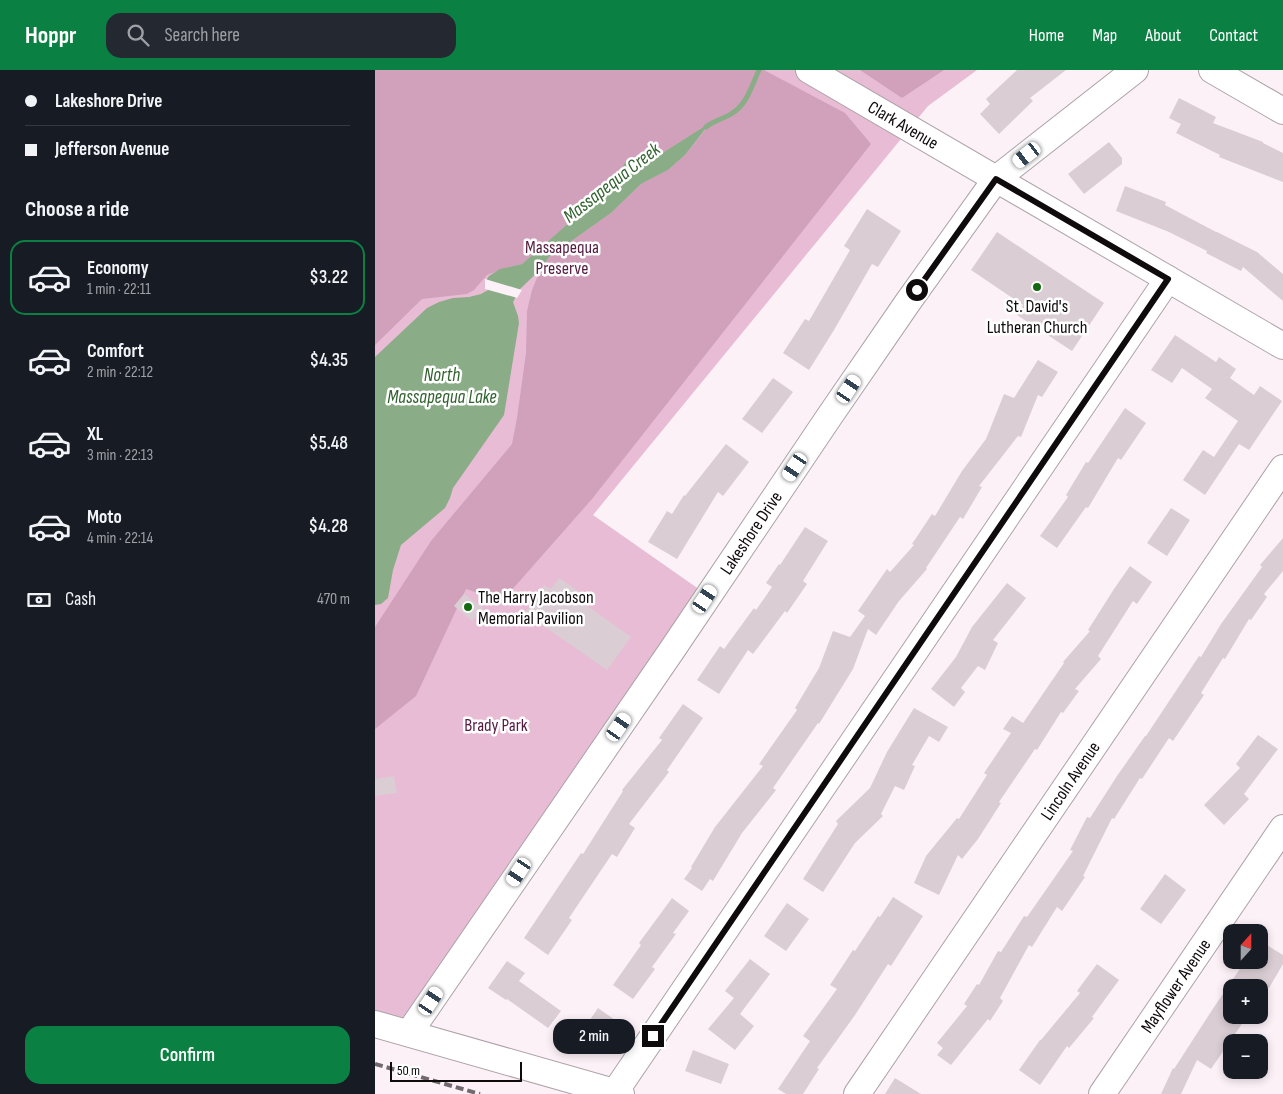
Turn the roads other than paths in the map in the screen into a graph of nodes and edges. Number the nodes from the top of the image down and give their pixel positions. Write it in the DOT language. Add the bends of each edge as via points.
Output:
graph roads {
  1 [pos="809,70"];
  2 [pos="1135,70"];
  3 [pos="1211,70"];
  4 [pos="1283,111"];
  5 [pos="996,179"];
  6 [pos="1168,279"];
  7 [pos="1283,346"];
  8 [pos="1283,468"];
  9 [pos="1283,828"];
  10 [pos="375,1024"];
  11 [pos="409,1033"];
  12 [pos="618,1093"];
  13 [pos="857,1094"];
  14 [pos="1102,1094"];
  1 -- 5 [label="street, Clark Avenue"];
  2 -- 5 [label="street, Lakeshore Drive"];
  3 -- 4 [label="street"];
  5 -- 6 [label="street, Clark Avenue"];
  5 -- 11 [label="street, Lakeshore Drive" via="829,417"];
  6 -- 7 [label="street, Clark Avenue"];
  6 -- 12 [label="street"];
  8 -- 13 [label="street, Lincoln Avenue"];
  9 -- 14 [label="street, Mayflower Avenue"];
  10 -- 11 [label="street"];
  11 -- 12 [label="street"];
}
